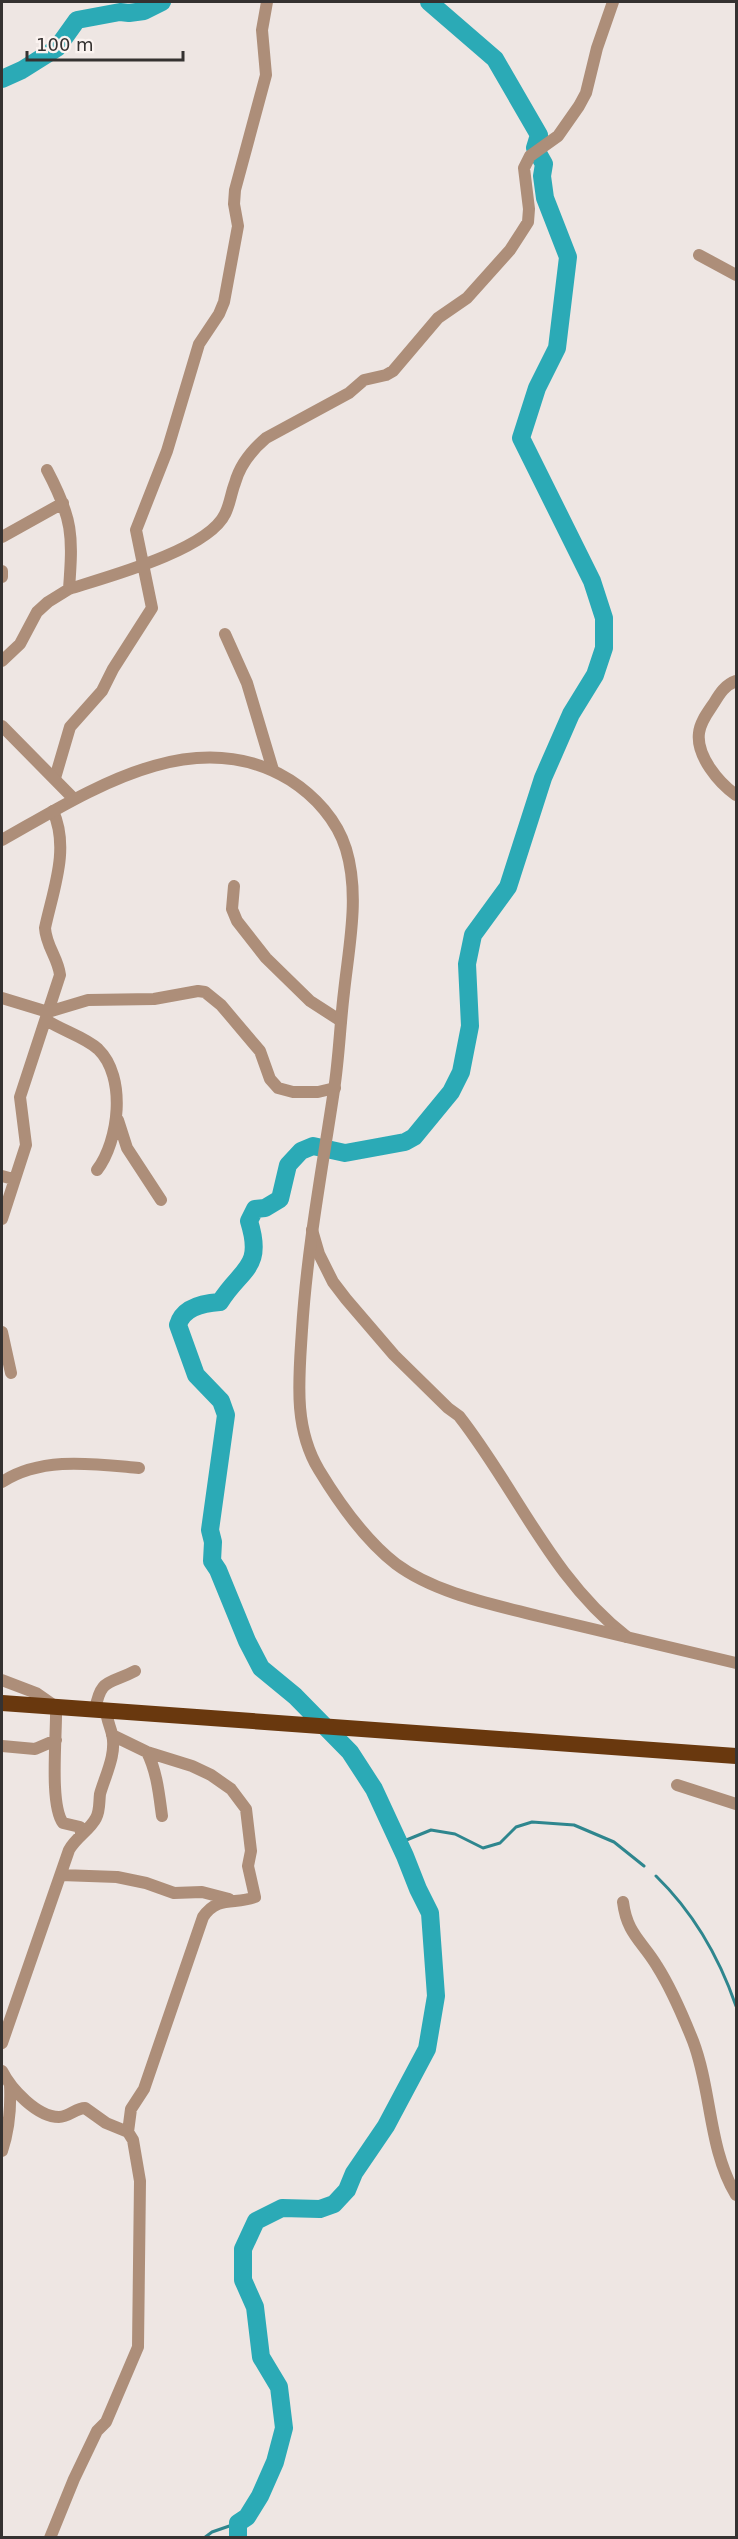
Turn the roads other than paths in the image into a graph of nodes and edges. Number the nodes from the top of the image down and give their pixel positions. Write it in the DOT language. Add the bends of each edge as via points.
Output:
graph roads {
  1 [pos="267,2"];
  2 [pos="614,2"];
  3 [pos="699,255"];
  4 [pos="736,275"];
  5 [pos="47,470"];
  6 [pos="63,502"];
  7 [pos="2,537"];
  8 [pos="144,565"];
  9 [pos="2,570"];
  10 [pos="2,577"];
  11 [pos="69,589"];
  12 [pos="225,634"];
  13 [pos="2,662"];
  14 [pos="736,681"];
  15 [pos="2,726"];
  16 [pos="273,770"];
  17 [pos="55,778"];
  18 [pos="736,795"];
  19 [pos="74,799"];
  20 [pos="53,811"];
  21 [pos="2,840"];
  22 [pos="234,886"];
  23 [pos="2,998"];
  24 [pos="47,1016"];
  25 [pos="341,1021"];
  26 [pos="335,1088"];
  27 [pos="116,1110"];
  28 [pos="97,1170"];
  29 [pos="7,1177"];
  30 [pos="161,1200"];
  31 [pos="2,1219"];
  32 [pos="312,1229"];
  33 [pos="2,1332"];
  34 [pos="11,1373"];
  35 [pos="139,1468"];
  36 [pos="2,1482"];
  37 [pos="627,1637"];
  38 [pos="736,1663"];
  39 [pos="135,1671"];
  40 [pos="2,1680"];
  41 [pos="2,1703"];
  42 [pos="56,1707"];
  43 [pos="101,1711"];
  44 [pos="112,1735"];
  45 [pos="56,1740"];
  46 [pos="2,1746"];
  47 [pos="147,1752"];
  48 [pos="736,1756"];
  49 [pos="677,1785"];
  50 [pos="736,1804"];
  51 [pos="162,1816"];
  52 [pos="81,1833"];
  53 [pos="61,1875"];
  54 [pos="229,1899"];
  55 [pos="623,1902"];
  56 [pos="2,2043"];
  57 [pos="2,2071"];
  58 [pos="10,2084"];
  59 [pos="129,2132"];
  60 [pos="2,2151"];
  61 [pos="736,2195"];
  62 [pos="50,2538"];
  1 -- 8 [label="street" via="262,30 266,75 235,190 238,226 224,302 199,344 167,451 136,530"];
  2 -- 8 [label="street" via="579,106 553,141 532,154 524,168 528,222 510,250 467,298 438,318 393,371 364,380 349,393 266,438 247,457 225,516 197,540"];
  3 -- 4 [label="street"];
  5 -- 6 [label="street"];
  6 -- 7 [label="street"];
  6 -- 11 [label="street" via="72,539"];
  8 -- 11 [label="street"];
  8 -- 17 [label="street" via="152,608 102,691 70,727"];
  9 -- 10 [label="street"];
  11 -- 13 [label="street" via="37,612 20,644"];
  12 -- 16 [label="street" via="247,683"];
  14 -- 18 [label="street" via="721,692 699,733 706,760 719,780"];
  15 -- 17 [label="street"];
  16 -- 19 [label="street" via="230,759 192,758 145,769"];
  16 -- 25 [label="street" via="313,798 338,830 347,852 353,903"];
  17 -- 19 [label="street"];
  19 -- 20 [label="street"];
  20 -- 21 [label="street"];
  20 -- 24 [label="street" via="60,831 60,855 45,928 60,975"];
  22 -- 25 [label="street" via="232,909 237,921 266,958 310,1001"];
  23 -- 24 [label="street"];
  24 -- 26 [label="street" via="88,1000 154,999 205,992 260,1051 270,1079 278,1088 318,1092"];
  24 -- 27 [label="street" via="69,1034 85,1039 107,1060 115,1083"];
  24 -- 29 [label="street" via="20,1097 26,1145"];
  25 -- 26 [label="street"];
  26 -- 32 [label="street"];
  27 -- 28 [label="street" via="111,1146"];
  27 -- 30 [label="street" via="127,1148"];
  29 -- 31 [label="street"];
  32 -- 37 [label="street" via="333,1282 394,1355 459,1416 566,1576 592,1607"];
  32 -- 37 [label="street" via="305,1283 300,1419 318,1469 351,1515 389,1558 425,1580 487,1603"];
  33 -- 34 [label="street"];
  35 -- 36 [label="street" via="56,1464"];
  37 -- 38 [label="street"];
  39 -- 43 [label="street" via="103,1685 98,1694"];
  40 -- 42 [label="street" via="36,1693"];
  41 -- 42 [label="highway"];
  42 -- 43 [label="highway"];
  42 -- 45 [label="street"];
  43 -- 44 [label="street"];
  43 -- 48 [label="highway"];
  44 -- 47 [label="street"];
  44 -- 52 [label="street" via="111,1758 98,1814"];
  45 -- 46 [label="street" via="35,1749"];
  45 -- 52 [label="street" via="58,1812 63,1823 80,1827"];
  47 -- 51 [label="street" via="159,1788"];
  47 -- 54 [label="street" via="212,1775 231,1789 246,1809 251,1851 248,1866 255,1897"];
  49 -- 50 [label="street"];
  52 -- 53 [label="street" via="69,1850"];
  53 -- 54 [label="street" via="117,1877 174,1893 202,1892"];
  53 -- 56 [label="street"];
  54 -- 59 [label="street" via="214,1905 203,1917 144,2089 131,2109"];
  55 -- 61 [label="street" via="625,1920 657,1966 692,2038 716,2145"];
  57 -- 58 [label="street"];
  58 -- 59 [label="street" via="30,2103 51,2115 67,2115 85,2108 106,2123"];
  58 -- 60 [label="street" via="10,2111"];
  59 -- 62 [label="street" via="140,2181 138,2347"];
}
